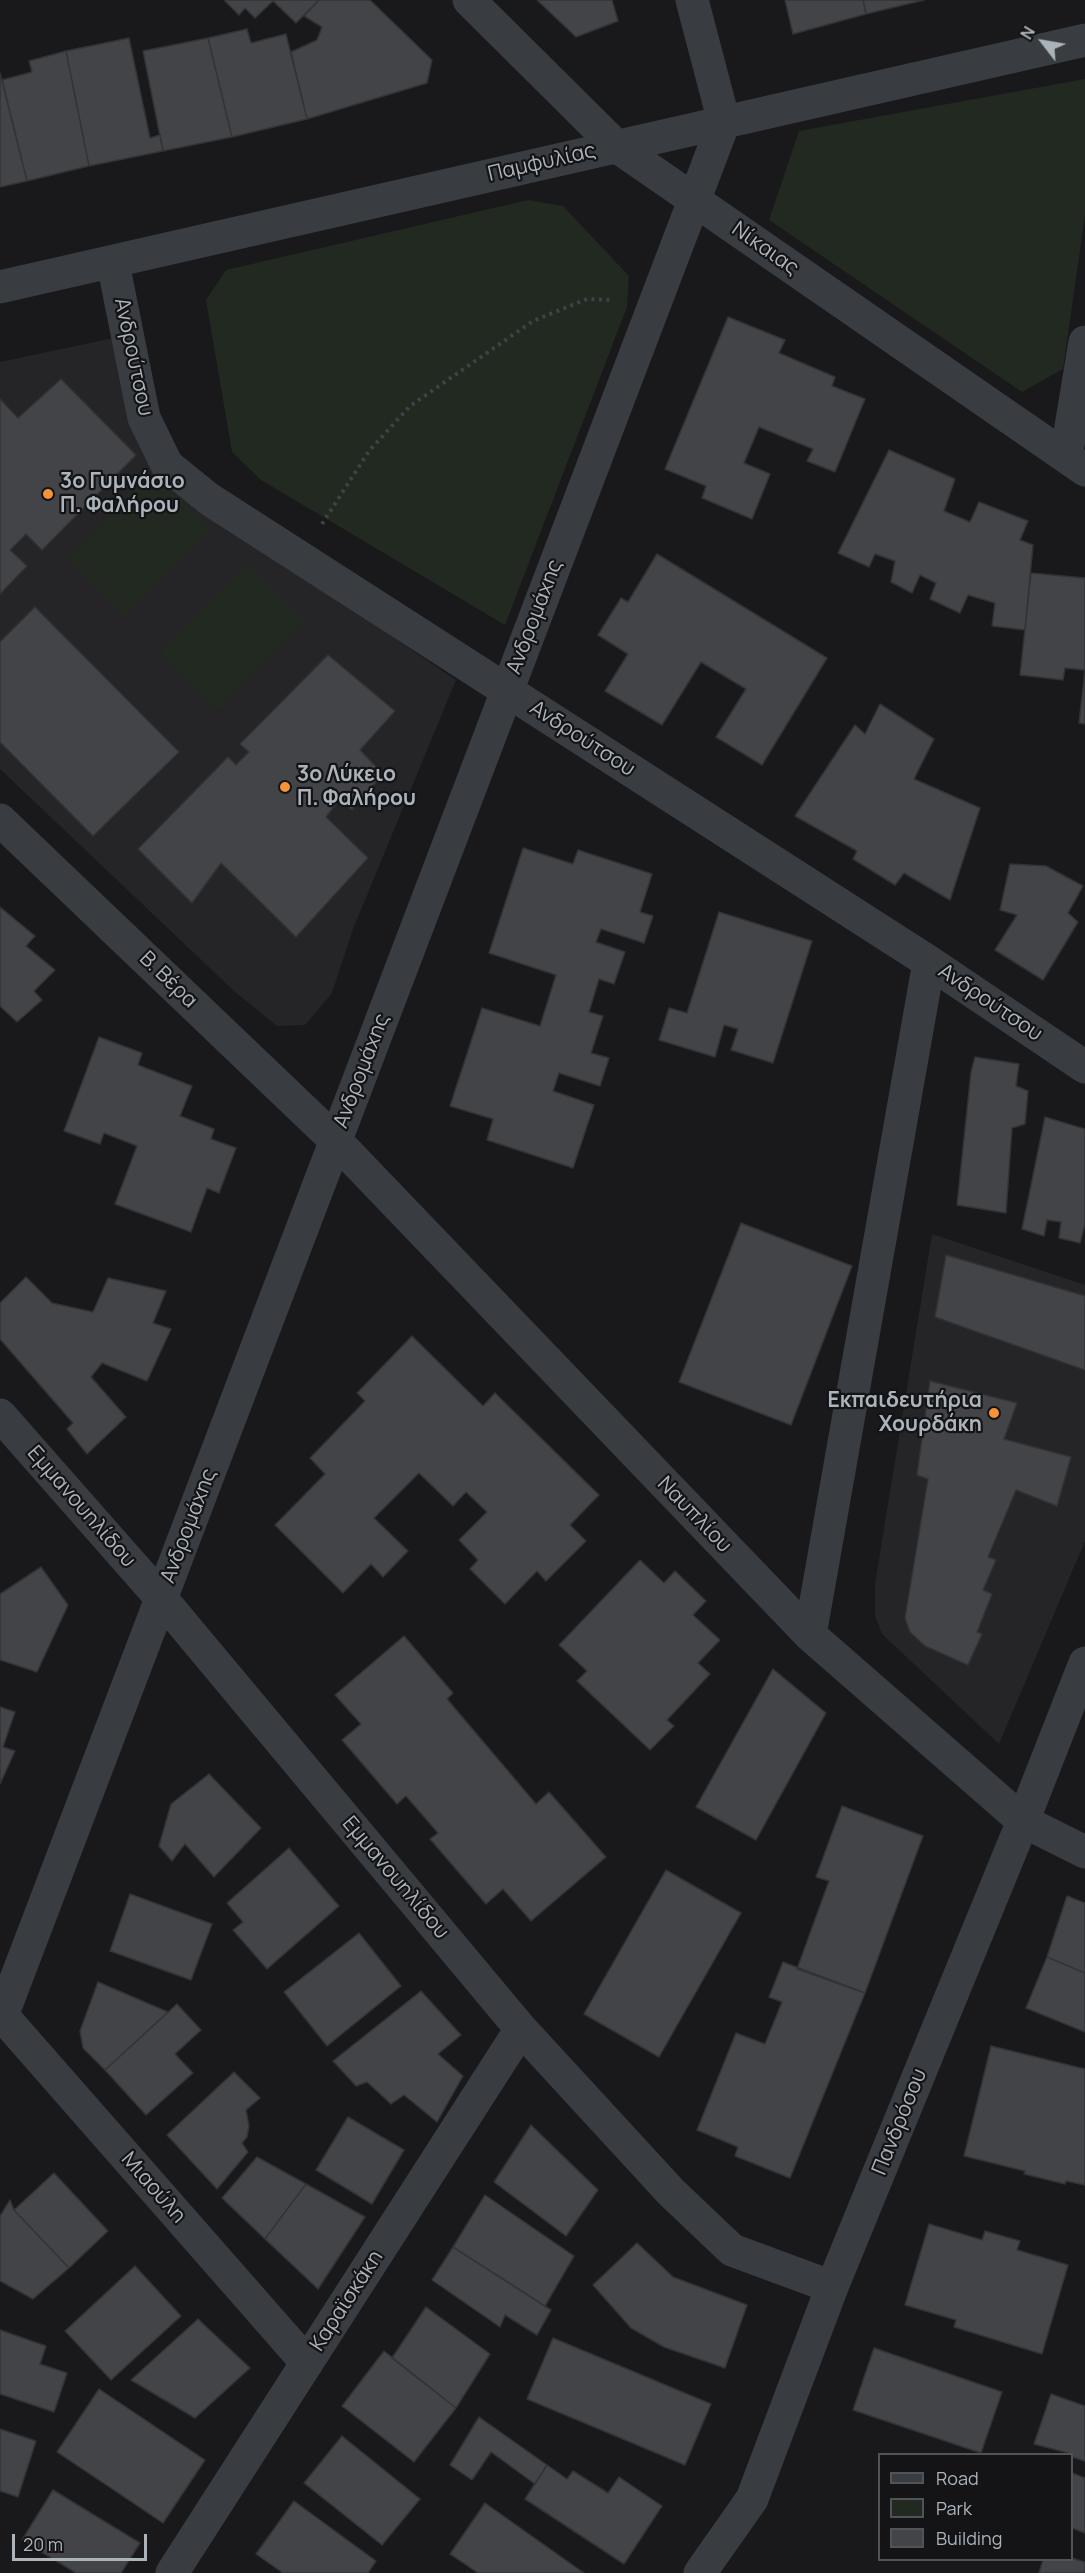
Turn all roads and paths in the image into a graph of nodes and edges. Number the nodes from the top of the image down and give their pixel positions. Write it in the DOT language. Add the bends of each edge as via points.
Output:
graph roads {
  1 [pos="469,0"];
  2 [pos="692,0"];
  3 [pos="1085,40"];
  4 [pos="724,122"];
  5 [pos="616,146"];
  6 [pos="693,200"];
  7 [pos="113,263"];
  8 [pos="0,287"];
  9 [pos="652,310"];
  10 [pos="1085,342"];
  11 [pos="1076,464"];
  12 [pos="302,557"];
  13 [pos="506,691"];
  14 [pos="0,820"];
  15 [pos="929,962"];
  16 [pos="1085,1067"];
  17 [pos="335,1140"];
  18 [pos="0,1415"];
  19 [pos="161,1598"];
  20 [pos="810,1635"];
  21 [pos="1085,1663"];
  22 [pos="1023,1821"];
  23 [pos="1085,1852"];
  24 [pos="1,2016"];
  25 [pos="521,2029"];
  26 [pos="832,2287"];
  27 [pos="307,2363"];
  28 [pos="172,2573"];
  29 [pos="700,2573"];
  1 -- 5 [label="street, Νίκαιας"];
  2 -- 4 [label="street"];
  3 -- 4 [label="street, Παμφυλίας"];
  4 -- 5 [label="street, Παμφυλίας"];
  4 -- 6 [label="street, Ανδρομάχης"];
  5 -- 6 [label="street, Νίκαιας"];
  5 -- 7 [label="street, Παμφυλίας"];
  6 -- 9 [label="street, Ανδρομάχης"];
  6 -- 11 [label="street, Νίκαιας"];
  7 -- 8 [label="street, Παμφυλίας"];
  7 -- 12 [label="street, Ανδρούτσου" via="144,418 167,465 209,499"];
  9 -- 12 [label="path" via="618,300 587,299 533,321 462,369 410,406 369,451"];
  9 -- 13 [label="street, Ανδρομάχης"];
  10 -- 11 [label="street"];
  12 -- 13 [label="street, Ανδρούτσου"];
  13 -- 15 [label="street, Ανδρούτσου"];
  13 -- 17 [label="street, Ανδρομάχης"];
  14 -- 17 [label="street, Β. Βέρα"];
  15 -- 16 [label="street, Ανδρούτσου"];
  15 -- 20 [label="street"];
  17 -- 19 [label="street, Ανδρομάχης"];
  17 -- 20 [label="street, Ναυπλίου"];
  18 -- 19 [label="street, Εμμανουηλίδου"];
  19 -- 24 [label="street, Ανδρομάχης"];
  19 -- 25 [label="street, Εμμανουηλίδου"];
  20 -- 22 [label="street, Ναυπλίου"];
  21 -- 22 [label="street, Πανδρόσου"];
  22 -- 23 [label="street, Ναυπλίου"];
  22 -- 26 [label="street, Πανδρόσου"];
  24 -- 27 [label="street, Μιαούλη"];
  25 -- 26 [label="street, Εμμανουηλίδου" via="671,2192 732,2250"];
  25 -- 27 [label="street, Καραϊσκάκη"];
  26 -- 29 [label="street, Πανδρόσου" via="752,2499"];
  27 -- 28 [label="street, Καραϊσκάκη"];
}
